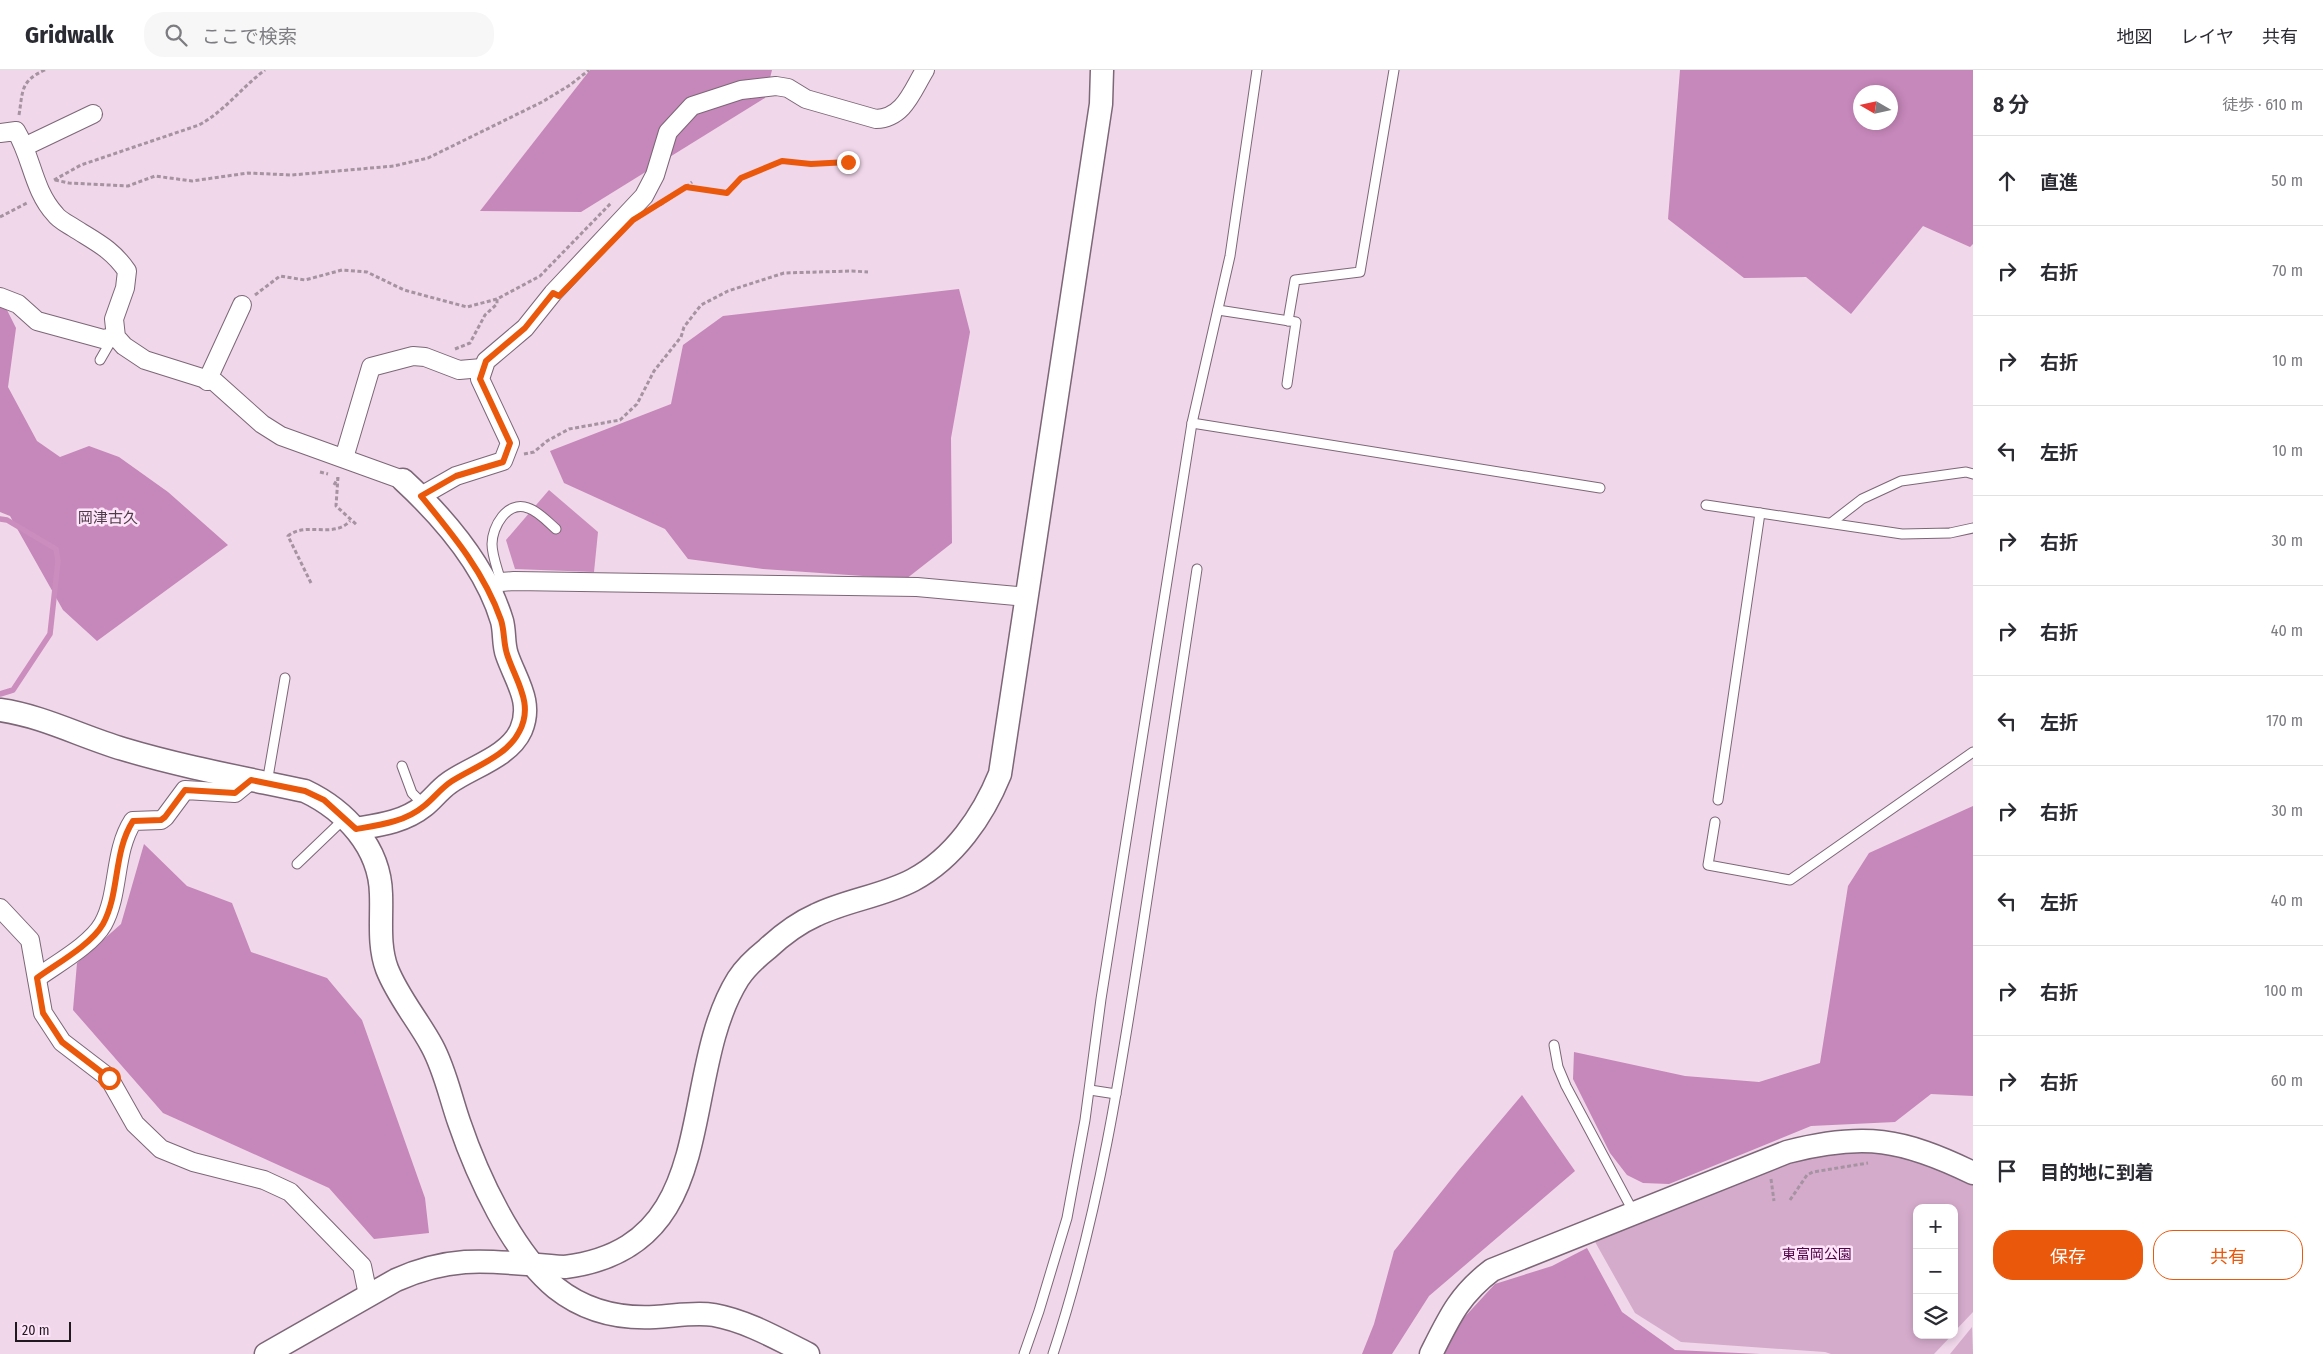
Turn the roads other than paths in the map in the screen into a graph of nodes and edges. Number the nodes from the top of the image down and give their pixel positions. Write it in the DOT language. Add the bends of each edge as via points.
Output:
graph roads {
  1 [pos="925,70"];
  2 [pos="1102,70"];
  3 [pos="1257,70"];
  4 [pos="1394,70"];
  5 [pos="93,114"];
  6 [pos="8,132"];
  7 [pos="26,146"];
  8 [pos="0,297"];
  9 [pos="242,305"];
  10 [pos="1218,310"];
  11 [pos="1288,321"];
  12 [pos="117,338"];
  13 [pos="100,360"];
  14 [pos="482,368"];
  15 [pos="207,381"];
  16 [pos="1287,384"];
  17 [pos="1192,423"];
  18 [pos="344,458"];
  19 [pos="1973,474"];
  20 [pos="403,480"];
  21 [pos="1600,488"];
  22 [pos="421,496"];
  23 [pos="1706,505"];
  24 [pos="1760,513"];
  25 [pos="1831,524"];
  26 [pos="1973,528"];
  27 [pos="556,529"];
  28 [pos="1197,569"];
  29 [pos="495,585"];
  30 [pos="1028,597"];
  31 [pos="285,678"];
  32 [pos="0,710"];
  33 [pos="1973,752"];
  34 [pos="402,766"];
  35 [pos="259,782"];
  36 [pos="1718,800"];
  37 [pos="425,806"];
  38 [pos="1715,822"];
  39 [pos="351,824"];
  40 [pos="297,864"];
  41 [pos="0,908"];
  42 [pos="37,978"];
  43 [pos="1554,1045"];
  44 [pos="1090,1090"];
  45 [pos="1116,1094"];
  46 [pos="1973,1174"];
  47 [pos="1634,1213"];
  48 [pos="532,1265"];
  49 [pos="368,1295"];
  50 [pos="266,1354"];
  51 [pos="808,1354"];
  52 [pos="1024,1354"];
  53 [pos="1053,1354"];
  54 [pos="1431,1354"];
  1 -- 14 [label="street" via="902,108 886,118 876,119 806,100 788,88 776,86 741,90 692,106 668,132 655,175 644,196 553,293 525,328"];
  2 -- 30 [label="street" via="1101,104"];
  3 -- 10 [label="lane" via="1230,256"];
  4 -- 11 [label="lane" via="1360,272 1295,280"];
  5 -- 7 [label="street"];
  6 -- 7 [label="street"];
  7 -- 12 [label="street" via="26,155 40,192 56,216 115,254 127,272 126,288 114,319"];
  8 -- 12 [label="street" via="18,304 37,321 103,339"];
  9 -- 15 [label="street"];
  10 -- 11 [label="lane"];
  10 -- 17 [label="lane"];
  11 -- 16 [label="lane" via="1296,322"];
  12 -- 13 [label="lane" via="111,341"];
  12 -- 15 [label="street" via="145,360"];
  14 -- 18 [label="street" via="454,369 425,357 413,356 372,367"];
  14 -- 22 [label="street" via="480,379 510,443 503,462 456,476"];
  15 -- 18 [label="street" via="215,382 262,424 281,436"];
  17 -- 21 [label="lane"];
  17 -- 44 [label="lane"];
  18 -- 20 [label="street"];
  19 -- 25 [label="lane" via="1966,472 1901,481 1862,499"];
  20 -- 22 [label="street"];
  22 -- 29 [label="street"];
  23 -- 24 [label="lane"];
  24 -- 25 [label="lane"];
  24 -- 36 [label="lane"];
  25 -- 26 [label="lane" via="1902,534 1950,534"];
  27 -- 29 [label="lane" via="525,506 502,516 493,532"];
  28 -- 45 [label="lane"];
  29 -- 30 [label="street" via="917,588"];
  29 -- 37 [label="street" via="505,650 526,701 521,730 504,750 450,782"];
  30 -- 48 [label="street" via="1000,774 969,830 945,856 913,880 818,914 780,937 759,956 740,976 719,1017 683,1173 656,1221 626,1246 606,1256 564,1267"];
  31 -- 35 [label="lane"];
  32 -- 35 [label="street" via="22,713 152,758"];
  33 -- 38 [label="lane" via="1790,880 1708,865"];
  34 -- 37 [label="lane" via="412,793"];
  35 -- 39 [label="street" via="305,791 324,800"];
  35 -- 42 [label="street" via="235,793 185,790 161,820 133,821 124,834 108,912 102,926 91,939"];
  37 -- 39 [label="street" via="392,823"];
  39 -- 40 [label="lane"];
  39 -- 48 [label="street" via="365,840 380,875 382,948 387,969 432,1046 489,1195"];
  41 -- 42 [label="street" via="30,940"];
  42 -- 49 [label="street" via="43,1013 62,1042 109,1078 142,1131 162,1149 193,1162 264,1180 290,1192 362,1266"];
  43 -- 47 [label="lane" via="1566,1086"];
  44 -- 45 [label="lane"];
  44 -- 52 [label="lane" via="1066,1218"];
  45 -- 53 [label="lane" via="1083,1254"];
  46 -- 47 [label="street" via="1935,1155 1888,1142 1857,1140 1787,1152"];
  47 -- 54 [label="street" via="1492,1270 1461,1298"];
  48 -- 49 [label="street" via="462,1260 439,1264 409,1274"];
  48 -- 51 [label="street" via="569,1297 601,1312 628,1317 713,1315 742,1323"];
  49 -- 50 [label="street"];
}
